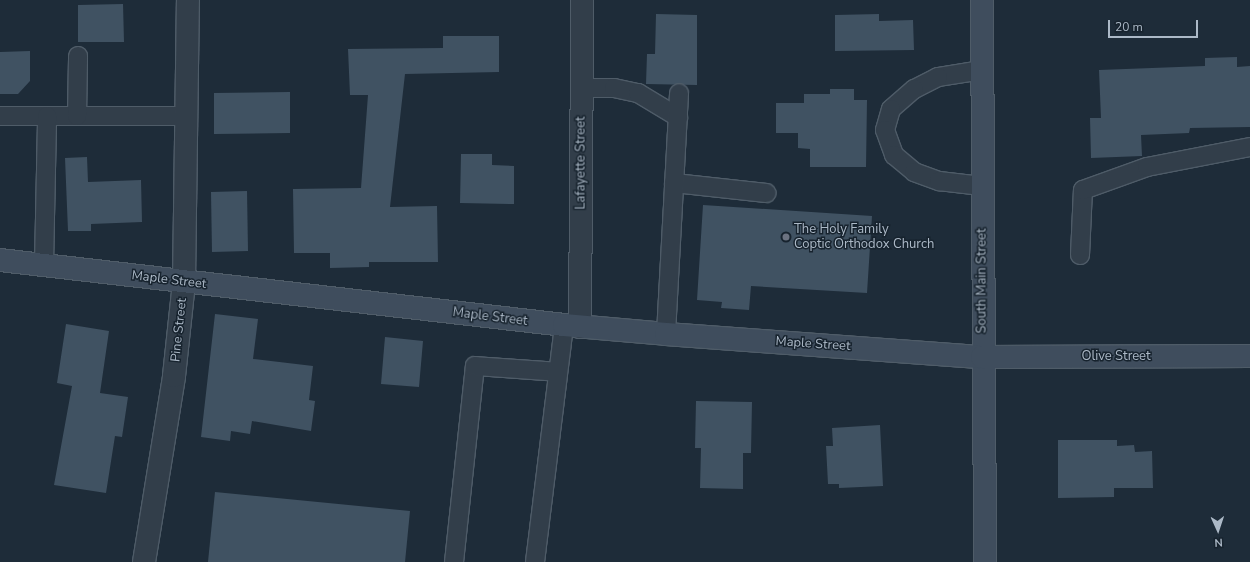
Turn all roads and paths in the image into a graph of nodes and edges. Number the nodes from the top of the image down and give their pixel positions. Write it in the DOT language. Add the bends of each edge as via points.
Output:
graph roads {
  1 [pos="188,0"];
  2 [pos="582,0"];
  3 [pos="982,0"];
  4 [pos="78,56"];
  5 [pos="982,70"];
  6 [pos="581,88"];
  7 [pos="678,93"];
  8 [pos="0,116"];
  9 [pos="47,116"];
  10 [pos="77,116"];
  11 [pos="186,116"];
  12 [pos="678,117"];
  13 [pos="1250,147"];
  14 [pos="674,183"];
  15 [pos="982,186"];
  16 [pos="766,193"];
  17 [pos="1080,255"];
  18 [pos="0,260"];
  19 [pos="44,265"];
  20 [pos="184,282"];
  21 [pos="572,326"];
  22 [pos="666,334"];
  23 [pos="982,356"];
  24 [pos="1250,356"];
  25 [pos="558,372"];
  26 [pos="144,562"];
  27 [pos="454,562"];
  28 [pos="535,562"];
  29 [pos="985,562"];
  1 -- 11 [label="street, Pine Street"];
  2 -- 6 [label="street, Lafayette Street"];
  3 -- 5 [label="main road, South Main Street"];
  4 -- 10 [label="lane"];
  5 -- 15 [label="main road, South Main Street"];
  5 -- 15 [label="lane" via="938,77 914,89 891,110 885,130 894,155 914,172 939,181"];
  6 -- 12 [label="lane" via="614,88 638,93"];
  6 -- 21 [label="street, Lafayette Street"];
  7 -- 12 [label="lane"];
  8 -- 9 [label="lane"];
  9 -- 10 [label="lane"];
  9 -- 19 [label="lane"];
  10 -- 11 [label="lane"];
  11 -- 20 [label="street, Pine Street"];
  12 -- 14 [label="lane"];
  13 -- 17 [label="lane" via="1148,167 1083,190"];
  14 -- 16 [label="lane"];
  14 -- 22 [label="lane"];
  15 -- 23 [label="main road, South Main Street"];
  18 -- 19 [label="main road, Maple Street"];
  19 -- 20 [label="main road, Maple Street"];
  20 -- 21 [label="main road, Maple Street"];
  20 -- 26 [label="street, Pine Street" via="175,371"];
  21 -- 22 [label="main road, Maple Street"];
  21 -- 25 [label="lane"];
  22 -- 23 [label="main road, Maple Street"];
  23 -- 24 [label="main road, Olive Street"];
  23 -- 29 [label="main road, South Main Street"];
  25 -- 27 [label="lane" via="475,366"];
  25 -- 28 [label="lane"];
}
